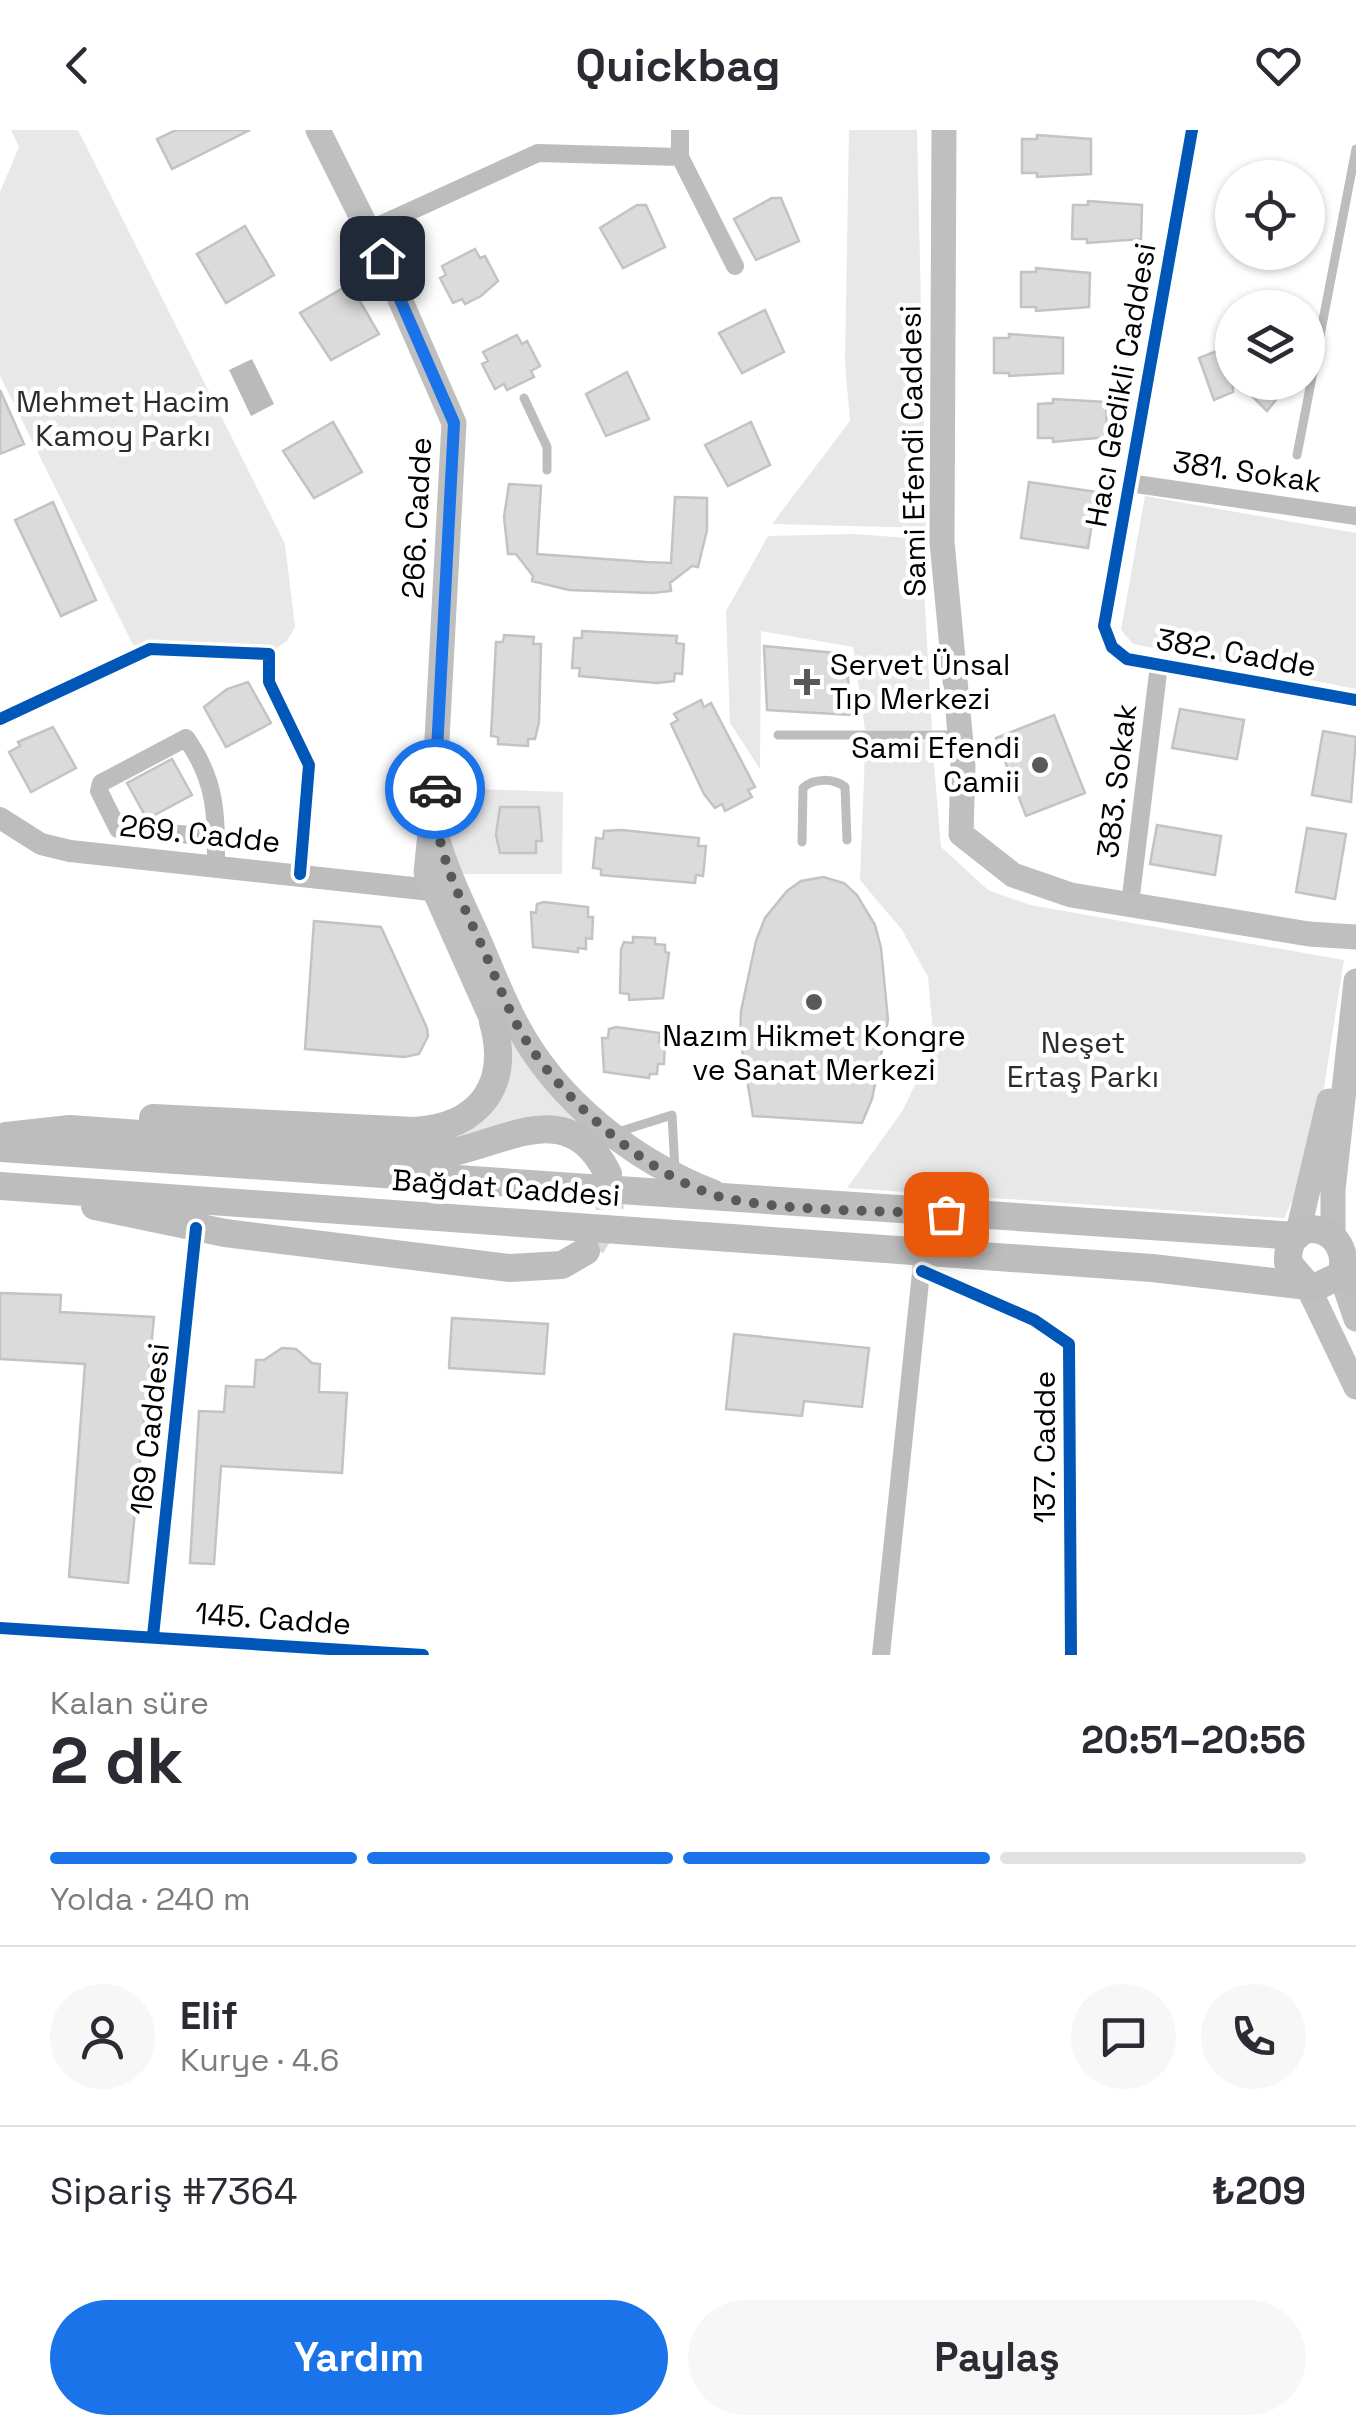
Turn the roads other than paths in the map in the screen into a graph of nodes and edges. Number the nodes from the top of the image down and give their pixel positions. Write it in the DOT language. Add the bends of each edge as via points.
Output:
graph roads {
  1 [pos="318,130"];
  2 [pos="680,130"];
  3 [pos="944,130"];
  4 [pos="1192,130"];
  5 [pos="1355,155"];
  6 [pos="680,157"];
  7 [pos="369,230"];
  8 [pos="734,266"];
  9 [pos="524,398"];
  10 [pos="1297,454"];
  11 [pos="548,470"];
  12 [pos="1129,483"];
  13 [pos="1356,516"];
  14 [pos="1112,647"];
  15 [pos="1159,665"];
  16 [pos="1356,700"];
  17 [pos="0,719"];
  18 [pos="778,734"];
  19 [pos="960,735"];
  20 [pos="0,818"];
  21 [pos="216,837"];
  22 [pos="847,840"];
  23 [pos="802,842"];
  24 [pos="216,866"];
  25 [pos="300,874"];
  26 [pos="439,878"];
  27 [pos="1130,904"];
  28 [pos="1356,937"];
  29 [pos="1355,990"];
  30 [pos="493,1022"];
  31 [pos="70,1129"];
  32 [pos="612,1134"];
  33 [pos="0,1137"];
  34 [pos="0,1148"];
  35 [pos="608,1174"];
  36 [pos="676,1177"];
  37 [pos="0,1187"];
  38 [pos="732,1200"];
  39 [pos="196,1228"];
  40 [pos="1345,1235"];
  41 [pos="1296,1236"];
  42 [pos="586,1251"];
  43 [pos="922,1261"];
  44 [pos="1348,1278"];
  45 [pos="1307,1284"];
  46 [pos="1356,1319"];
  47 [pos="1356,1387"];
  48 [pos="0,1628"];
  49 [pos="153,1636"];
  50 [pos="422,1655"];
  51 [pos="881,1655"];
  52 [pos="1070,1655"];
  1 -- 7 [label="main road, 266. Cadde"];
  2 -- 6 [label="street"];
  3 -- 19 [label="main road, Sami Efendi Caddesi" via="942,542"];
  4 -- 12 [label="street, Hacı Gedikli Caddesi"];
  5 -- 10 [label="lane"];
  6 -- 7 [label="street" via="538,152"];
  6 -- 8 [label="street"];
  7 -- 26 [label="main road, 266. Cadde" via="454,423 432,818"];
  9 -- 11 [label="lane" via="547,446"];
  12 -- 13 [label="street, 381. Sokak"];
  12 -- 14 [label="street, Hacı Gedikli Caddesi" via="1104,626"];
  14 -- 15 [label="street, 382. Cadde" via="1128,659"];
  15 -- 16 [label="street, 382. Cadde"];
  15 -- 27 [label="street, 383. Sokak"];
  17 -- 25 [label="street" via="150,649 268,654 269,682 309,765"];
  18 -- 19 [label="lane"];
  19 -- 27 [label="main road, Sami Efendi Caddesi" via="961,834 1012,875"];
  20 -- 24 [label="street, 269. Cadde" via="54,848"];
  21 -- 21 [label="street" via="215,793 186,738 98,791 118,829"];
  21 -- 24 [label="street"];
  22 -- 23 [label="lane" via="844,787 815,781 804,788"];
  24 -- 25 [label="street, 269. Cadde"];
  25 -- 26 [label="street, 269. Cadde" via="403,886"];
  26 -- 30 [label="main road"];
  26 -- 32 [label="main road" via="531,1048"];
  27 -- 28 [label="main road, Sami Efendi Caddesi"];
  29 -- 40 [label="main road" via="1333,1190"];
  29 -- 41 [label="main road"];
  30 -- 31 [label="main road" via="498,1060 490,1092 451,1126 414,1131 152,1118"];
  31 -- 33 [label="main road"];
  31 -- 35 [label="main road" via="431,1155 543,1128 586,1143"];
  32 -- 36 [label="main road"];
  32 -- 36 [label="lane" via="672,1115"];
  34 -- 38 [label="main road, Bağdat Caddesi"];
  36 -- 38 [label="main road"];
  37 -- 39 [label="main road"];
  37 -- 43 [label="main road, Bağdat Caddesi"];
  38 -- 41 [label="main road, Bağdat Caddesi"];
  39 -- 42 [label="main road" via="510,1268 562,1266"];
  39 -- 49 [label="street, 169 Caddesi"];
  40 -- 41 [label="main road, Bağdat Caddesi" via="1314,1227"];
  40 -- 44 [label="main road"];
  41 -- 45 [label="main road" via="1288,1263"];
  43 -- 45 [label="main road, Bağdat Caddesi"];
  43 -- 51 [label="street"];
  43 -- 52 [label="street, 137. Cadde" via="1070,1344"];
  44 -- 45 [label="main road, Bağdat Caddesi"];
  44 -- 46 [label="main road"];
  45 -- 47 [label="main road"];
  48 -- 49 [label="street, 145. Cadde"];
  49 -- 50 [label="street, 145. Cadde"];
}
